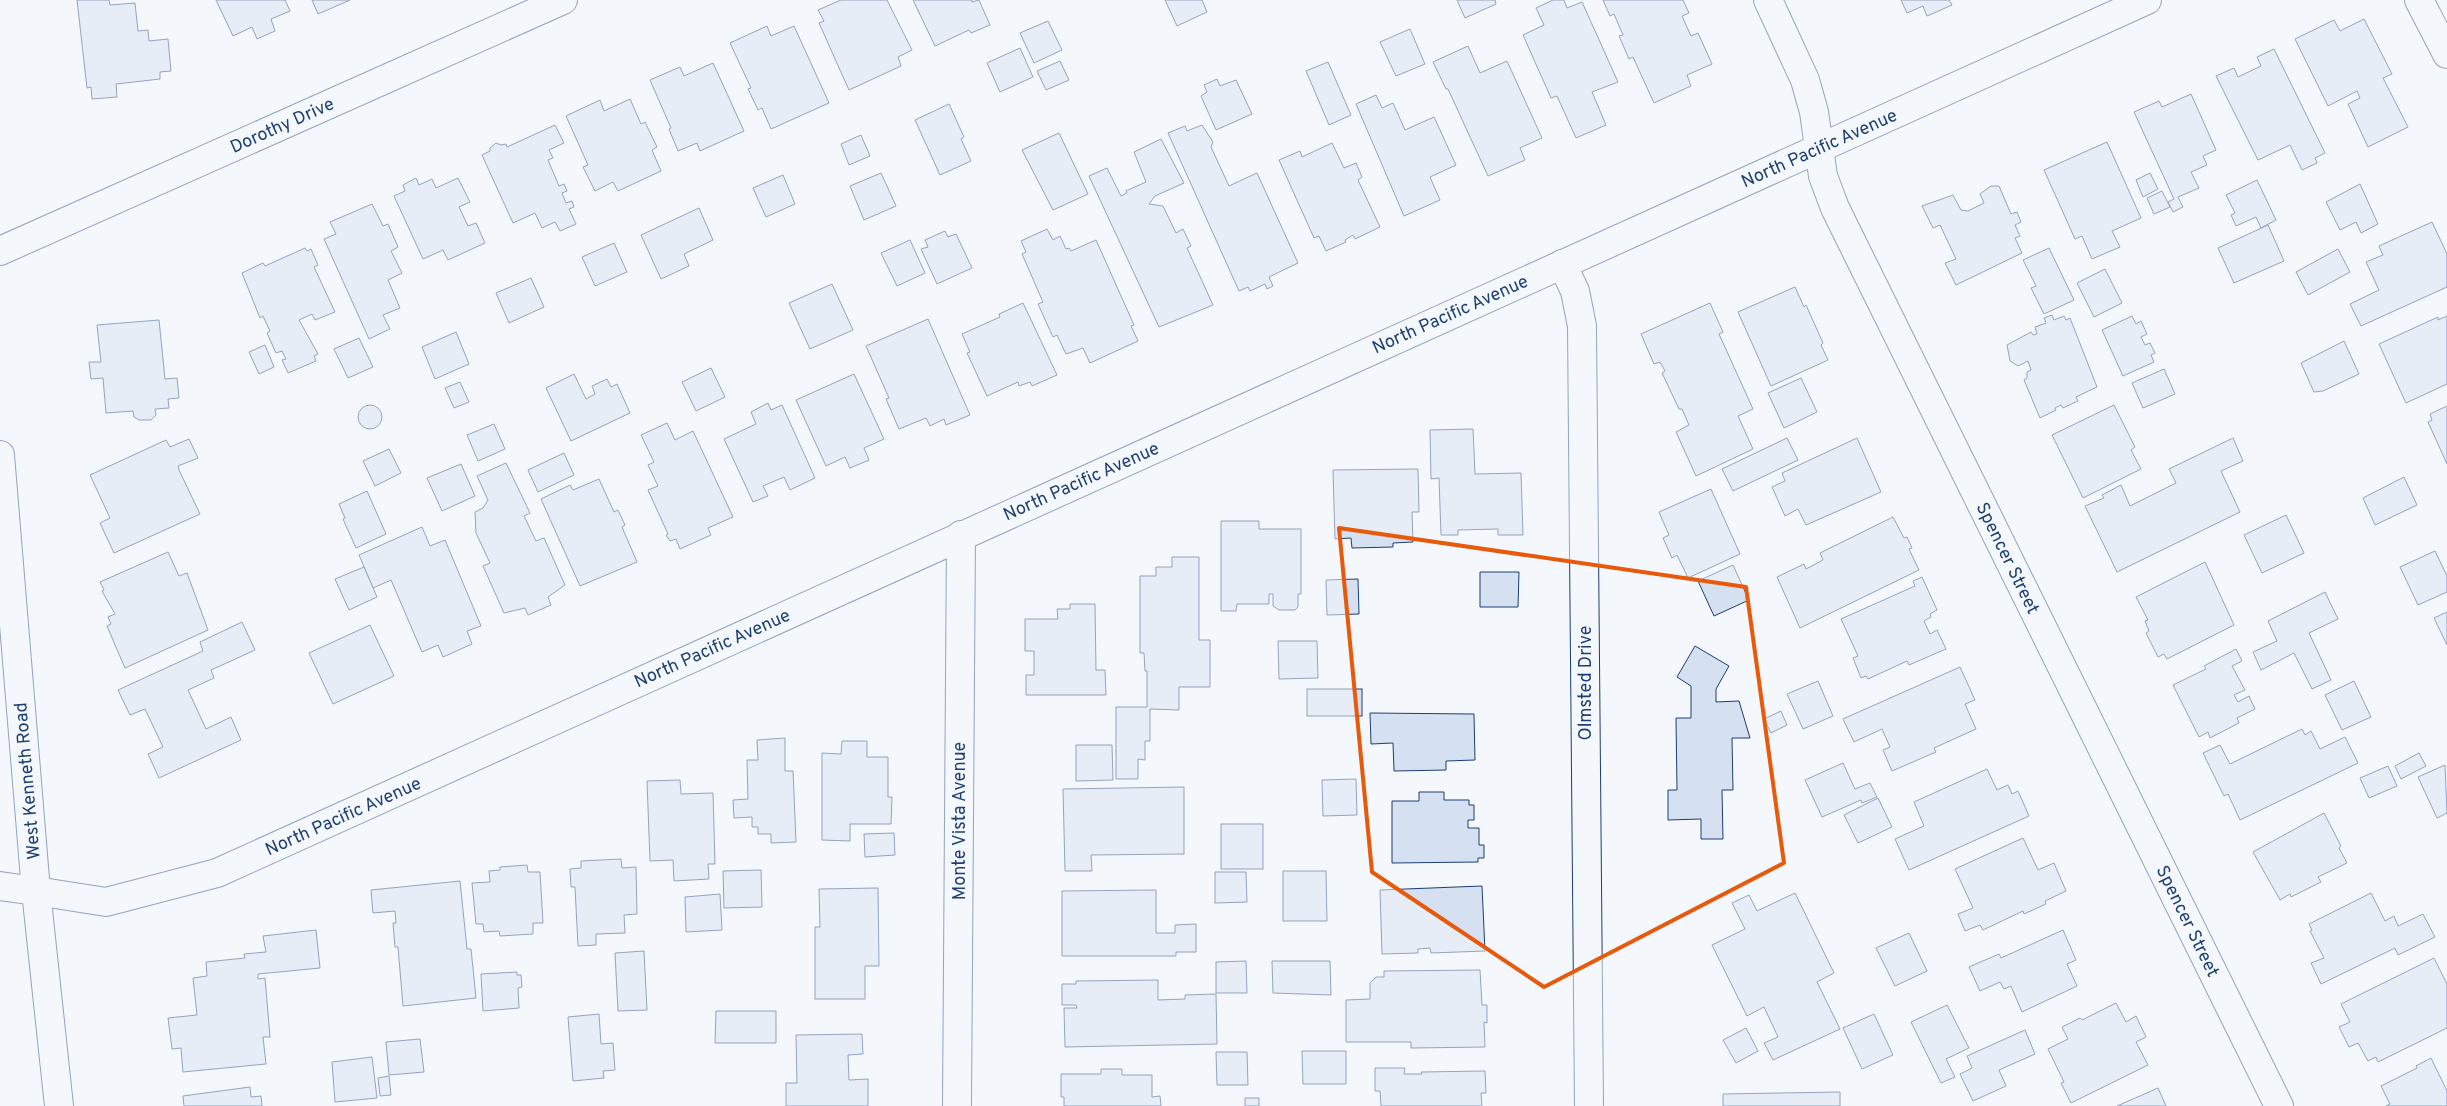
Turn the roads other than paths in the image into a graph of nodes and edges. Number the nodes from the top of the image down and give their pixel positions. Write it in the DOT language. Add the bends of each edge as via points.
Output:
graph roads {
  1 [pos="563,0"];
  2 [pos="1768,0"];
  3 [pos="2147,0"];
  4 [pos="2419,0"];
  5 [pos="2447,54"];
  6 [pos="1819,149"];
  7 [pos="0,251"];
  8 [pos="1562,264"];
  9 [pos="0,455"];
  10 [pos="961,535"];
  11 [pos="0,886"];
  12 [pos="36,891"];
  13 [pos="59,1106"];
  14 [pos="957,1106"];
  15 [pos="1589,1106"];
  16 [pos="2279,1106"];
  1 -- 7 [label="street, Dorothy Drive"];
  2 -- 6 [label="street, Spencer Street" via="1805,80"];
  3 -- 6 [label="street, North Pacific Avenue"];
  4 -- 5 [label="street"];
  6 -- 8 [label="street, North Pacific Avenue"];
  6 -- 16 [label="street, Spencer Street" via="1823,176 1835,208"];
  8 -- 10 [label="street, North Pacific Avenue"];
  8 -- 15 [label="street, Olmsted Drive" via="1575,291 1582,326"];
  9 -- 12 [label="street, West Kenneth Road"];
  10 -- 12 [label="street, North Pacific Avenue" via="217,873 106,902"];
  10 -- 14 [label="street, Monte Vista Avenue"];
  11 -- 12 [label="street, North Pacific Avenue"];
  12 -- 13 [label="street, West Kenneth Road"];
}
